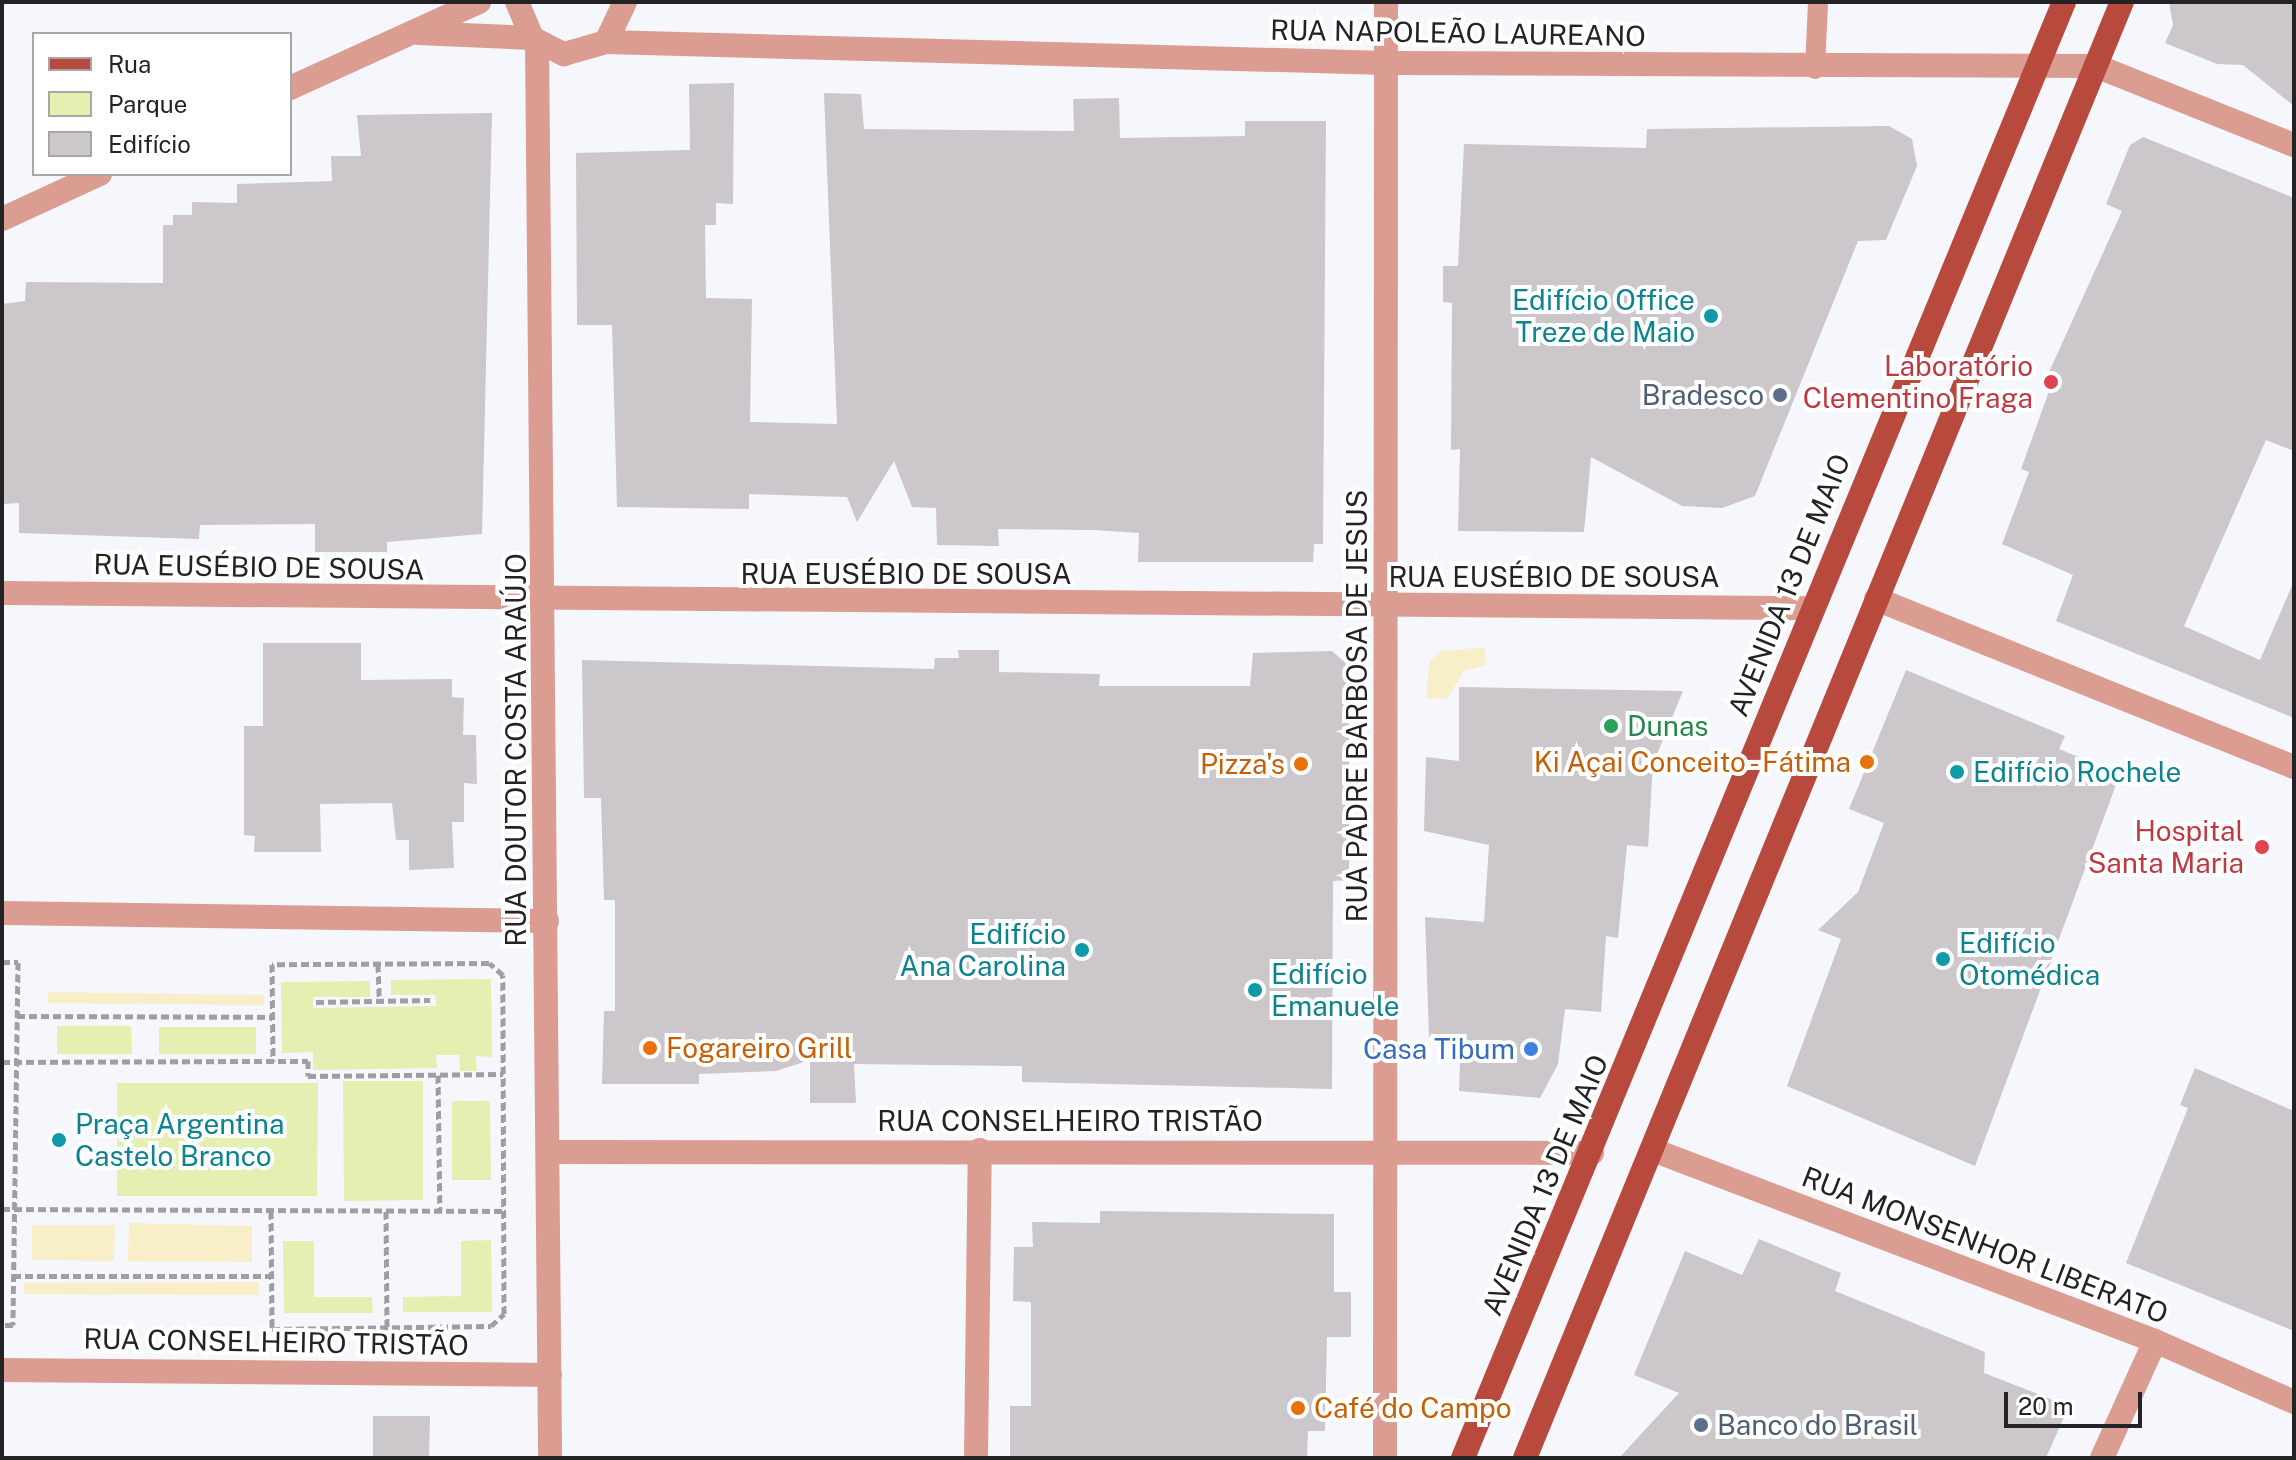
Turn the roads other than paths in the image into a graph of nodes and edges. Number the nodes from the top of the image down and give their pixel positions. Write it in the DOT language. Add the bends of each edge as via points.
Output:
graph roads {
  1 [pos="479,2"];
  2 [pos="517,2"];
  3 [pos="625,2"];
  4 [pos="1386,2"];
  5 [pos="1818,2"];
  6 [pos="2064,2"];
  7 [pos="2122,2"];
  8 [pos="412,33"];
  9 [pos="535,40"];
  10 [pos="606,42"];
  11 [pos="1386,63"];
  12 [pos="2096,66"];
  13 [pos="2039,68"];
  14 [pos="1815,69"];
  15 [pos="292,87"];
  16 [pos="2294,145"];
  17 [pos="96,176"];
  18 [pos="2,219"];
  19 [pos="2,593"];
  20 [pos="1876,599"];
  21 [pos="545,601"];
  22 [pos="1386,607"];
  23 [pos="1810,608"];
  24 [pos="2294,767"];
  25 [pos="2,913"];
  26 [pos="547,921"];
  27 [pos="980,1150"];
  28 [pos="1653,1150"];
  29 [pos="548,1152"];
  30 [pos="1389,1153"];
  31 [pos="1592,1153"];
  32 [pos="2155,1341"];
  33 [pos="2,1370"];
  34 [pos="550,1375"];
  35 [pos="2294,1402"];
  36 [pos="550,1458"];
  37 [pos="976,1458"];
  38 [pos="1385,1458"];
  39 [pos="1463,1458"];
  40 [pos="1525,1458"];
  41 [pos="2102,1458"];
  1 -- 8 [label="street"];
  2 -- 9 [label="street"];
  3 -- 10 [label="street"];
  4 -- 11 [label="street, RUA PADRE BARBOSA DE JESUS"];
  5 -- 14 [label="lane"];
  6 -- 13 [label="main road, AVENIDA 13 DE MAIO"];
  7 -- 12 [label="main road"];
  8 -- 9 [label="street, RUA NAPOLEÃO LAUREANO"];
  8 -- 15 [label="street"];
  9 -- 10 [label="street, RUA NAPOLEÃO LAUREANO" via="564,54"];
  9 -- 21 [label="street, RUA DOUTOR COSTA ARAÚJO"];
  10 -- 11 [label="street, RUA NAPOLEÃO LAUREANO"];
  11 -- 14 [label="street, RUA NAPOLEÃO LAUREANO"];
  11 -- 22 [label="street, RUA PADRE BARBOSA DE JESUS"];
  12 -- 13 [label="street, RUA NAPOLEÃO LAUREANO"];
  12 -- 16 [label="street, RUA NAPOLEÃO LAUREANO"];
  12 -- 20 [label="main road"];
  13 -- 14 [label="street, RUA NAPOLEÃO LAUREANO"];
  13 -- 23 [label="main road, AVENIDA 13 DE MAIO"];
  17 -- 18 [label="street"];
  19 -- 21 [label="street, RUA EUSÉBIO DE SOUSA"];
  20 -- 24 [label="street"];
  20 -- 28 [label="main road"];
  21 -- 22 [label="street, RUA EUSÉBIO DE SOUSA"];
  21 -- 26 [label="street, RUA DOUTOR COSTA ARAÚJO"];
  22 -- 23 [label="street, RUA EUSÉBIO DE SOUSA"];
  22 -- 30 [label="street, RUA PADRE BARBOSA DE JESUS"];
  23 -- 31 [label="main road, AVENIDA 13 DE MAIO"];
  25 -- 26 [label="street"];
  26 -- 29 [label="street, RUA DOUTOR COSTA ARAÚJO"];
  27 -- 29 [label="street, RUA CONSELHEIRO TRISTÃO"];
  27 -- 30 [label="street, RUA CONSELHEIRO TRISTÃO"];
  27 -- 37 [label="street"];
  28 -- 32 [label="street, RUA MONSENHOR LIBERATO"];
  28 -- 40 [label="main road"];
  29 -- 34 [label="street, RUA DOUTOR COSTA ARAÚJO"];
  30 -- 31 [label="street, RUA CONSELHEIRO TRISTÃO"];
  30 -- 38 [label="street, RUA PADRE BARBOSA DE JESUS"];
  31 -- 39 [label="main road, AVENIDA 13 DE MAIO"];
  32 -- 35 [label="street, RUA MONSENHOR LIBERATO"];
  32 -- 41 [label="street"];
  33 -- 34 [label="street, RUA CONSELHEIRO TRISTÃO"];
  34 -- 36 [label="street, RUA DOUTOR COSTA ARAÚJO"];
}
